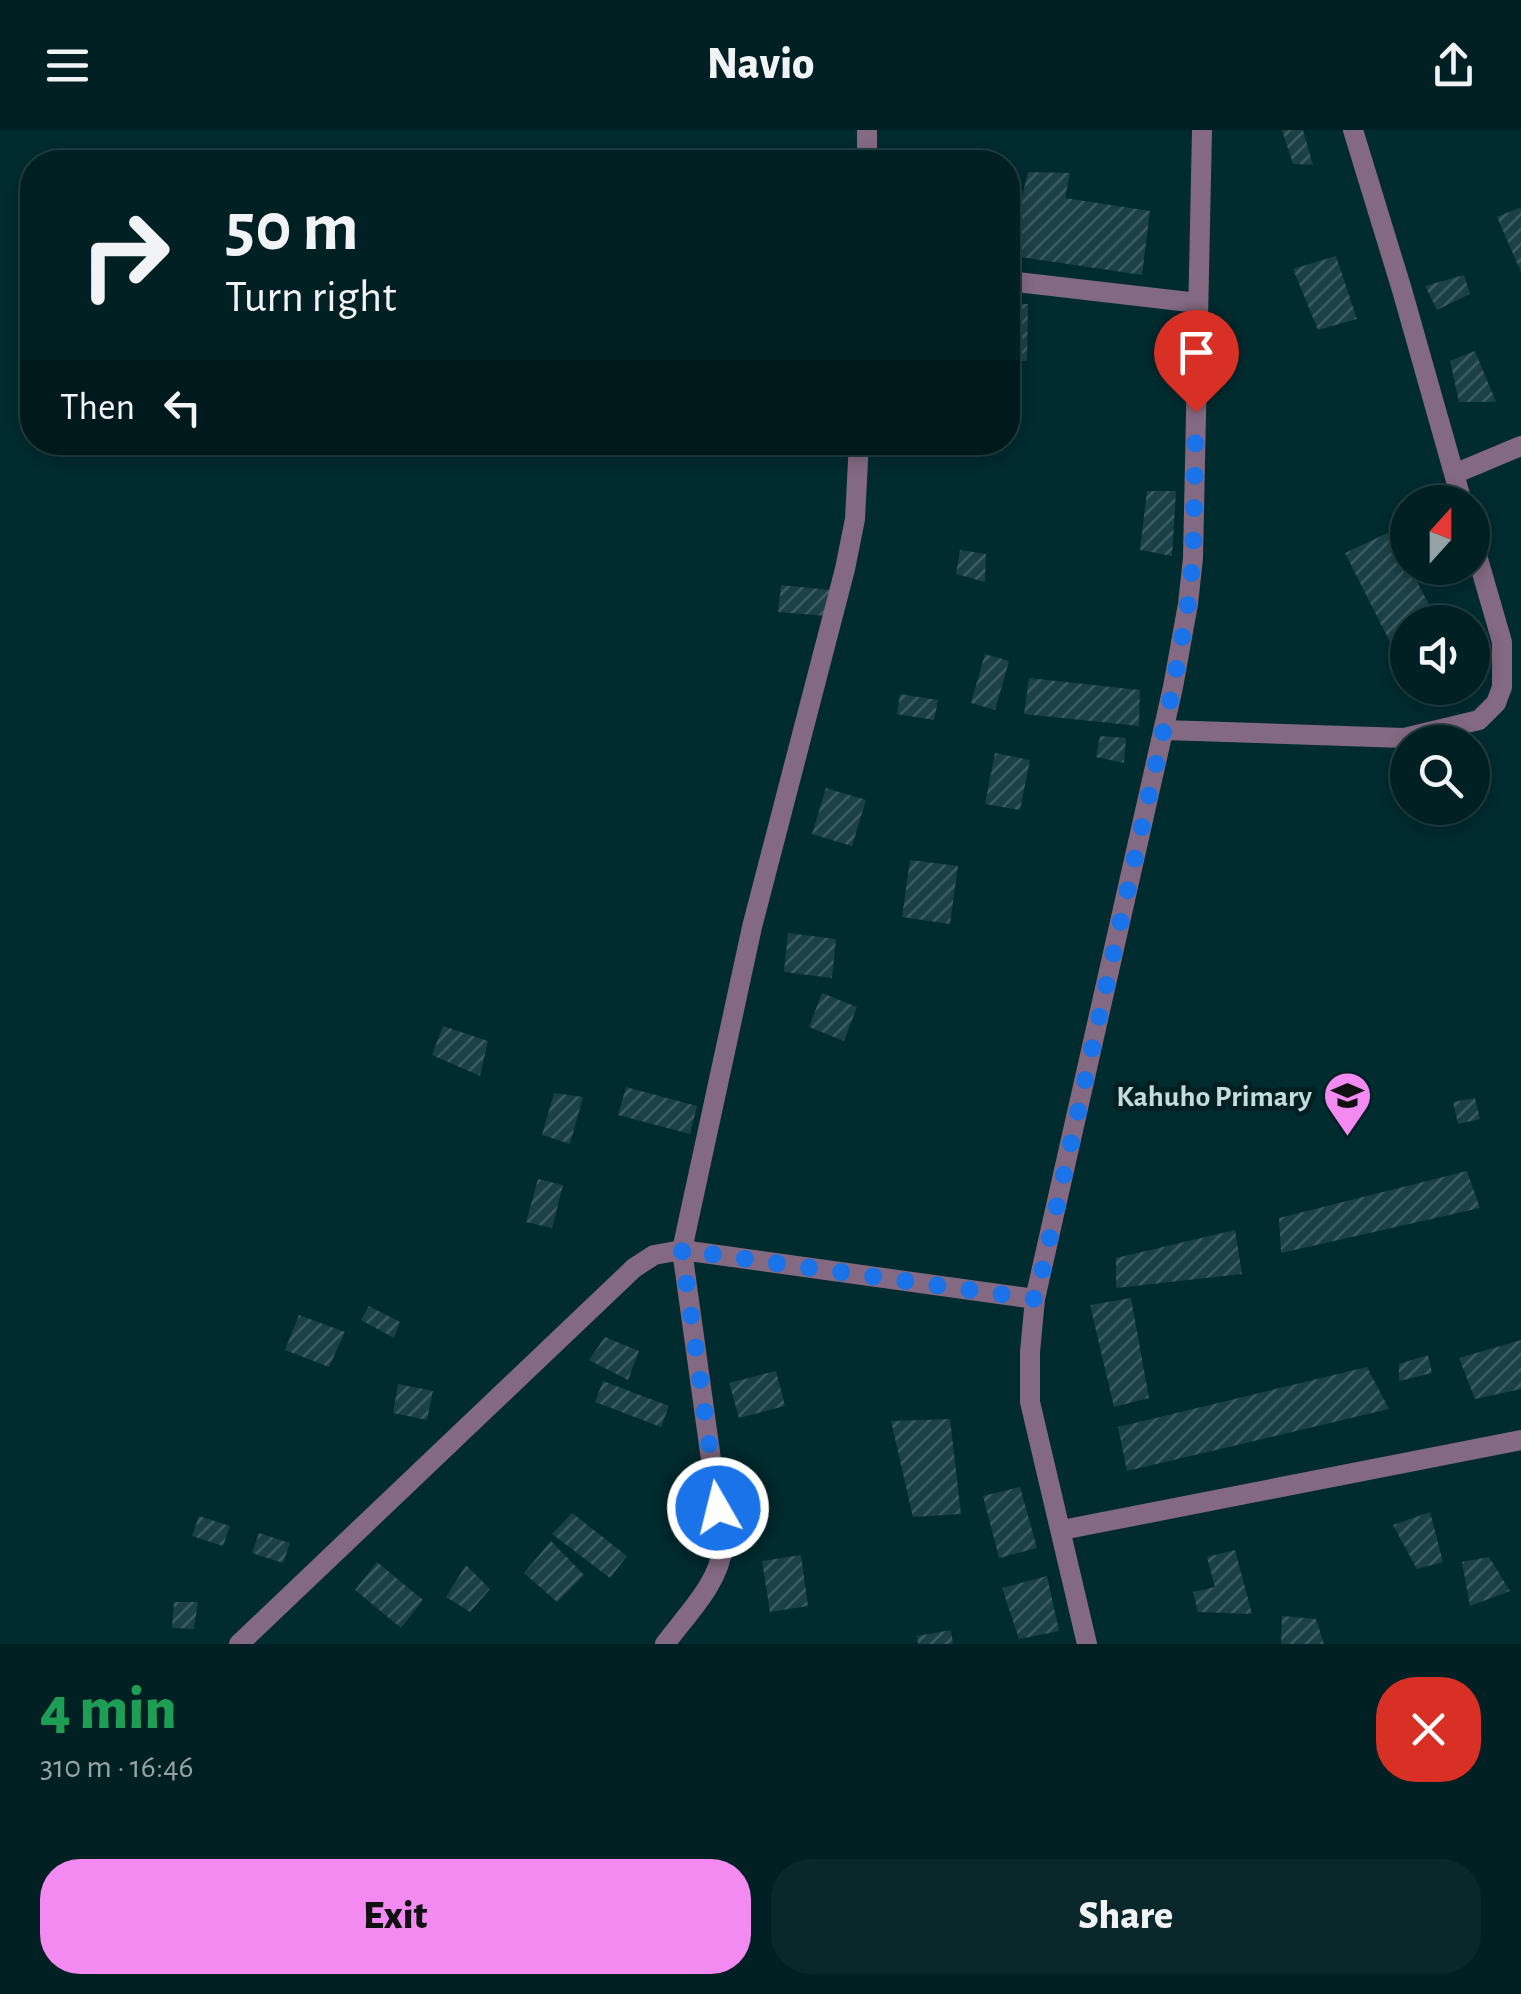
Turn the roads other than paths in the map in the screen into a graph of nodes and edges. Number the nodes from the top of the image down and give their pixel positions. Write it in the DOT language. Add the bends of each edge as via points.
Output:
graph roads {
  1 [pos="1202,130"];
  2 [pos="1353,130"];
  3 [pos="1020,282"];
  4 [pos="1198,303"];
  5 [pos="1521,446"];
  6 [pos="858,455"];
  7 [pos="1454,474"];
  8 [pos="1457,485"];
  9 [pos="1486,585"];
  10 [pos="1164,730"];
  11 [pos="682,1250"];
  12 [pos="1036,1299"];
  13 [pos="1521,1440"];
  14 [pos="1062,1530"];
  15 [pos="239,1644"];
  16 [pos="664,1644"];
  17 [pos="1087,1644"];
  1 -- 4 [label="street"];
  2 -- 7 [label="street"];
  3 -- 4 [label="street"];
  4 -- 10 [label="street" via="1193,558"];
  5 -- 7 [label="street"];
  6 -- 11 [label="street" via="845,569 752,927"];
  7 -- 8 [label="street"];
  9 -- 10 [label="street" via="1502,642 1502,686 1479,720 1404,738"];
  10 -- 12 [label="street"];
  11 -- 12 [label="street"];
  11 -- 15 [label="street" via="654,1254 634,1268"];
  11 -- 16 [label="street" via="723,1546 716,1576"];
  12 -- 14 [label="street" via="1030,1402"];
  13 -- 14 [label="street"];
  14 -- 17 [label="street"];
}
